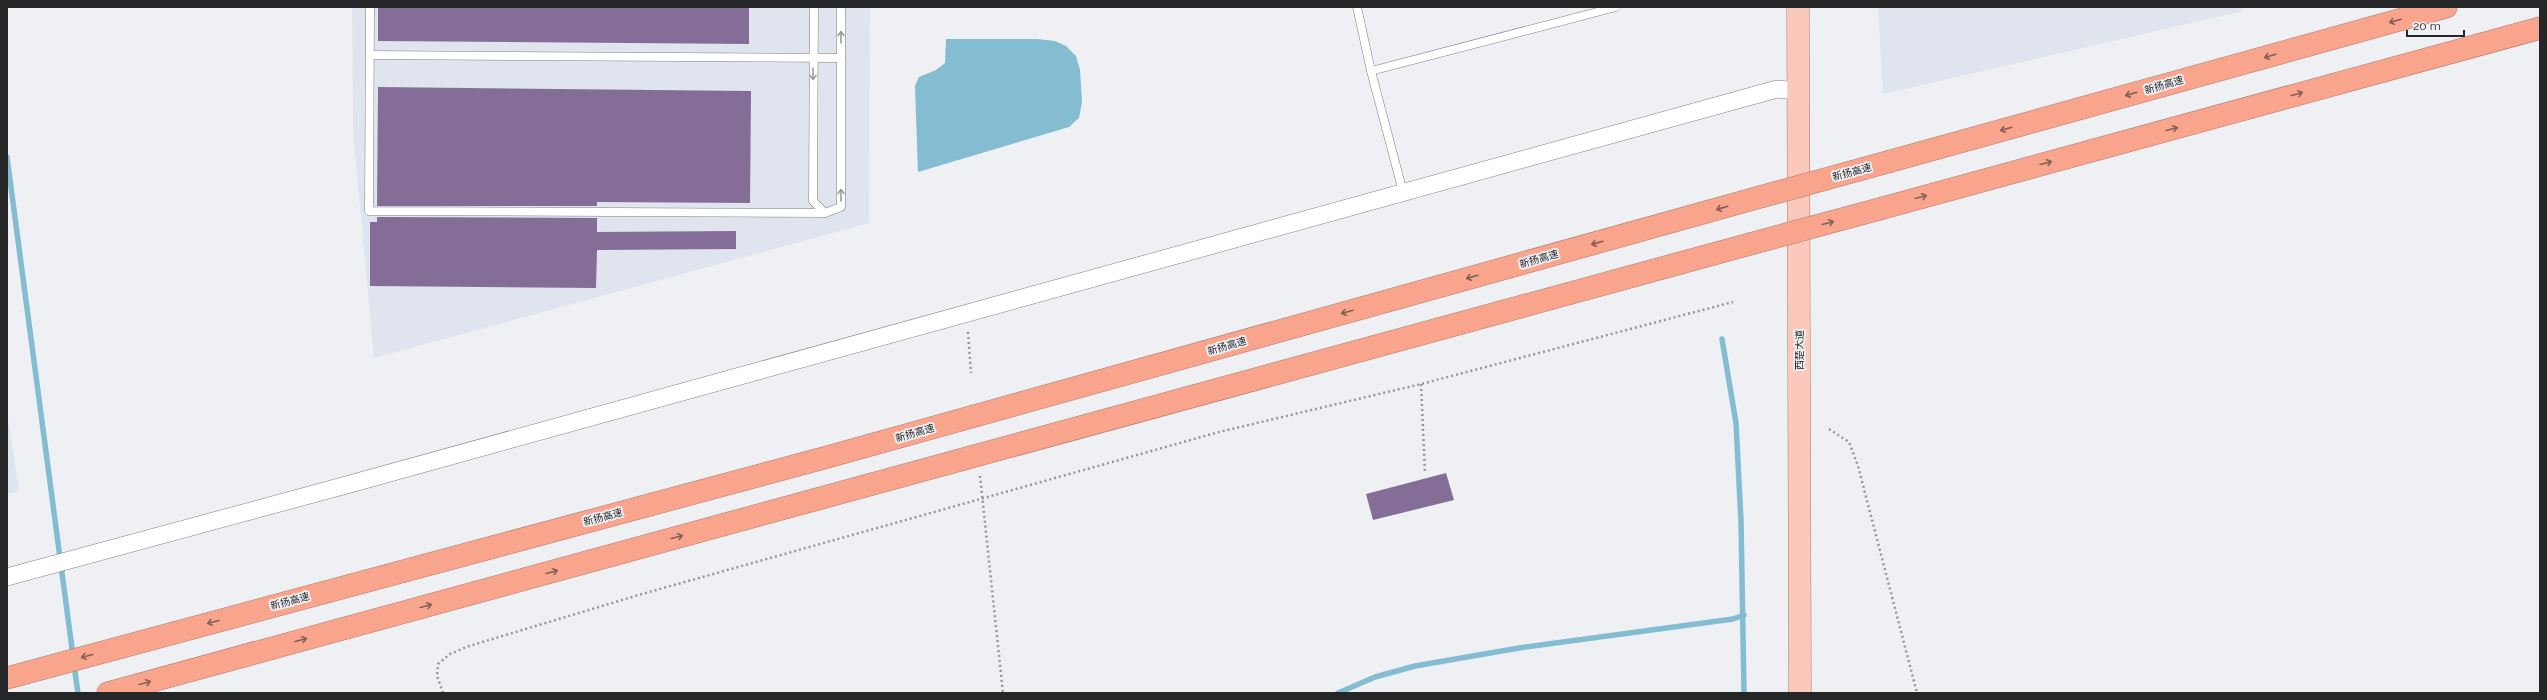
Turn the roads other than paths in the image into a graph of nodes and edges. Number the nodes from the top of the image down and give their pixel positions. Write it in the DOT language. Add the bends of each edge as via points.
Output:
graph roads {
  1 [pos="370,7"];
  2 [pos="814,7"];
  3 [pos="841,7"];
  4 [pos="1357,7"];
  5 [pos="1616,7"];
  6 [pos="1798,7"];
  7 [pos="2446,7"];
  8 [pos="2540,28"];
  9 [pos="370,55"];
  10 [pos="841,58"];
  11 [pos="813,59"];
  12 [pos="1371,71"];
  13 [pos="1798,91"];
  14 [pos="1403,192"];
  15 [pos="825,213"];
  16 [pos="10,576"];
  17 [pos="7,678"];
  18 [pos="108,693"];
  19 [pos="1800,693"];
  1 -- 9 [label="lane"];
  2 -- 11 [label="lane"];
  10 -- 3 [label="lane, one-way"];
  4 -- 12 [label="lane"];
  5 -- 12 [label="lane"];
  6 -- 13 [label="main road, 西楚大道"];
  7 -- 17 [label="highway, 新扬高速, one-way, bridge" via="838,454"];
  18 -- 8 [label="highway, one-way, bridge"];
  9 -- 11 [label="lane"];
  9 -- 15 [label="lane" via="369,211"];
  10 -- 11 [label="lane"];
  15 -- 10 [label="lane, one-way" via="841,207"];
  11 -- 15 [label="lane, one-way" via="813,201"];
  12 -- 14 [label="lane"];
  13 -- 14 [label="street" via="1778,89"];
  13 -- 19 [label="main road, 西楚大道"];
  14 -- 16 [label="street"];
}
